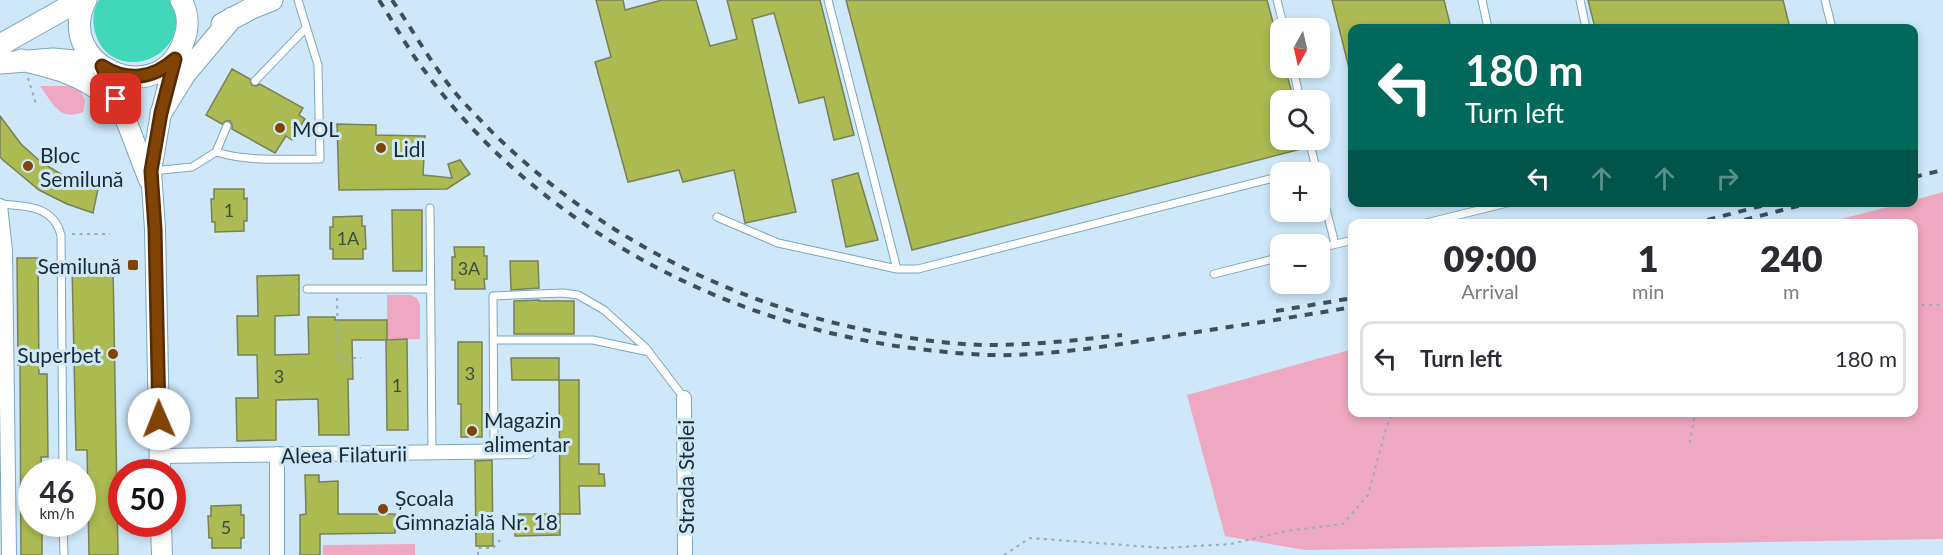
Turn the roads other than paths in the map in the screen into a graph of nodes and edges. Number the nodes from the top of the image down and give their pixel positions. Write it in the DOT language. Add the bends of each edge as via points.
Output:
graph roads {
  1 [pos="50,0"];
  2 [pos="80,0"];
  3 [pos="86,0"];
  4 [pos="181,0"];
  5 [pos="273,0"];
  6 [pos="298,0"];
  7 [pos="828,0"];
  8 [pos="1277,0"];
  9 [pos="1482,0"];
  10 [pos="1580,0"];
  11 [pos="1825,0"];
  12 [pos="232,18"];
  13 [pos="1282,18"];
  14 [pos="1487,24"];
  15 [pos="1585,24"];
  16 [pos="1831,24"];
  17 [pos="306,29"];
  18 [pos="5,42"];
  19 [pos="178,54"];
  20 [pos="99,65"];
  21 [pos="16,66"];
  22 [pos="255,81"];
  23 [pos="161,113"];
  24 [pos="124,115"];
  25 [pos="227,126"];
  26 [pos="216,152"];
  27 [pos="151,171"];
  28 [pos="1270,179"];
  29 [pos="153,192"];
  30 [pos="0,205"];
  31 [pos="1491,207"];
  32 [pos="430,208"];
  33 [pos="717,217"];
  34 [pos="1442,219"];
  35 [pos="1330,222"];
  36 [pos="1348,241"];
  37 [pos="1335,244"];
  38 [pos="1330,245"];
  39 [pos="3,250"];
  40 [pos="1270,260"];
  41 [pos="897,270"];
  42 [pos="1214,274"];
  43 [pos="307,289"];
  44 [pos="430,289"];
  45 [pos="493,340"];
  46 [pos="649,352"];
  47 [pos="684,398"];
  48 [pos="494,452"];
  49 [pos="528,452"];
  50 [pos="432,453"];
  51 [pos="277,454"];
  52 [pos="63,459"];
  53 [pos="160,459"];
  54 [pos="186,462"];
  55 [pos="63,537"];
  56 [pos="162,537"];
  57 [pos="9,555"];
  58 [pos="64,555"];
  59 [pos="162,555"];
  60 [pos="277,555"];
  61 [pos="685,555"];
  1 -- 18 [label="main road"];
  2 -- 18 [label="main road"];
  3 -- 20 [label="main road" via="81,31 86,48"];
  4 -- 19 [label="main road" via="187,34"];
  5 -- 12 [label="main road"];
  6 -- 17 [label="lane"];
  7 -- 41 [label="lane"];
  8 -- 13 [label="lane"];
  9 -- 14 [label="lane"];
  10 -- 15 [label="lane"];
  11 -- 16 [label="lane"];
  12 -- 19 [label="main road"];
  12 -- 23 [label="main road" via="199,57"];
  17 -- 22 [label="lane"];
  17 -- 26 [label="lane" via="318,65 320,159 251,159"];
  19 -- 20 [label="main road" via="159,71 140,77 120,76"];
  19 -- 23 [label="main road"];
  20 -- 21 [label="main road" via="53,59"];
  20 -- 24 [label="main road"];
  21 -- 24 [label="main road" via="63,72 86,81"];
  23 -- 27 [label="main road"];
  24 -- 29 [label="main road"];
  25 -- 26 [label="lane"];
  26 -- 27 [label="lane" via="192,167"];
  27 -- 29 [label="main road"];
  28 -- 41 [label="lane" via="918,269"];
  29 -- 53 [label="main road"];
  30 -- 39 [label="street"];
  30 -- 52 [label="lane" via="30,207 51,215 58,225"];
  31 -- 34 [label="lane"];
  32 -- 44 [label="lane"];
  33 -- 41 [label="lane" via="778,243"];
  35 -- 37 [label="lane"];
  36 -- 37 [label="lane"];
  37 -- 38 [label="lane"];
  39 -- 57 [label="street"];
  40 -- 42 [label="lane"];
  43 -- 44 [label="lane"];
  44 -- 50 [label="lane"];
  45 -- 46 [label="lane" via="593,339"];
  45 -- 46 [label="lane" via="493,296 571,294 604,310"];
  45 -- 48 [label="lane"];
  46 -- 47 [label="lane"];
  47 -- 61 [label="street, Strada Stelei"];
  48 -- 49 [label="street, Aleea Filaturii"];
  48 -- 50 [label="street, Aleea Filaturii"];
  50 -- 51 [label="street, Aleea Filaturii"];
  51 -- 54 [label="street, Aleea Filaturii"];
  51 -- 60 [label="street"];
  55 -- 58 [label="lane"];
  56 -- 59 [label="main road"];
}
